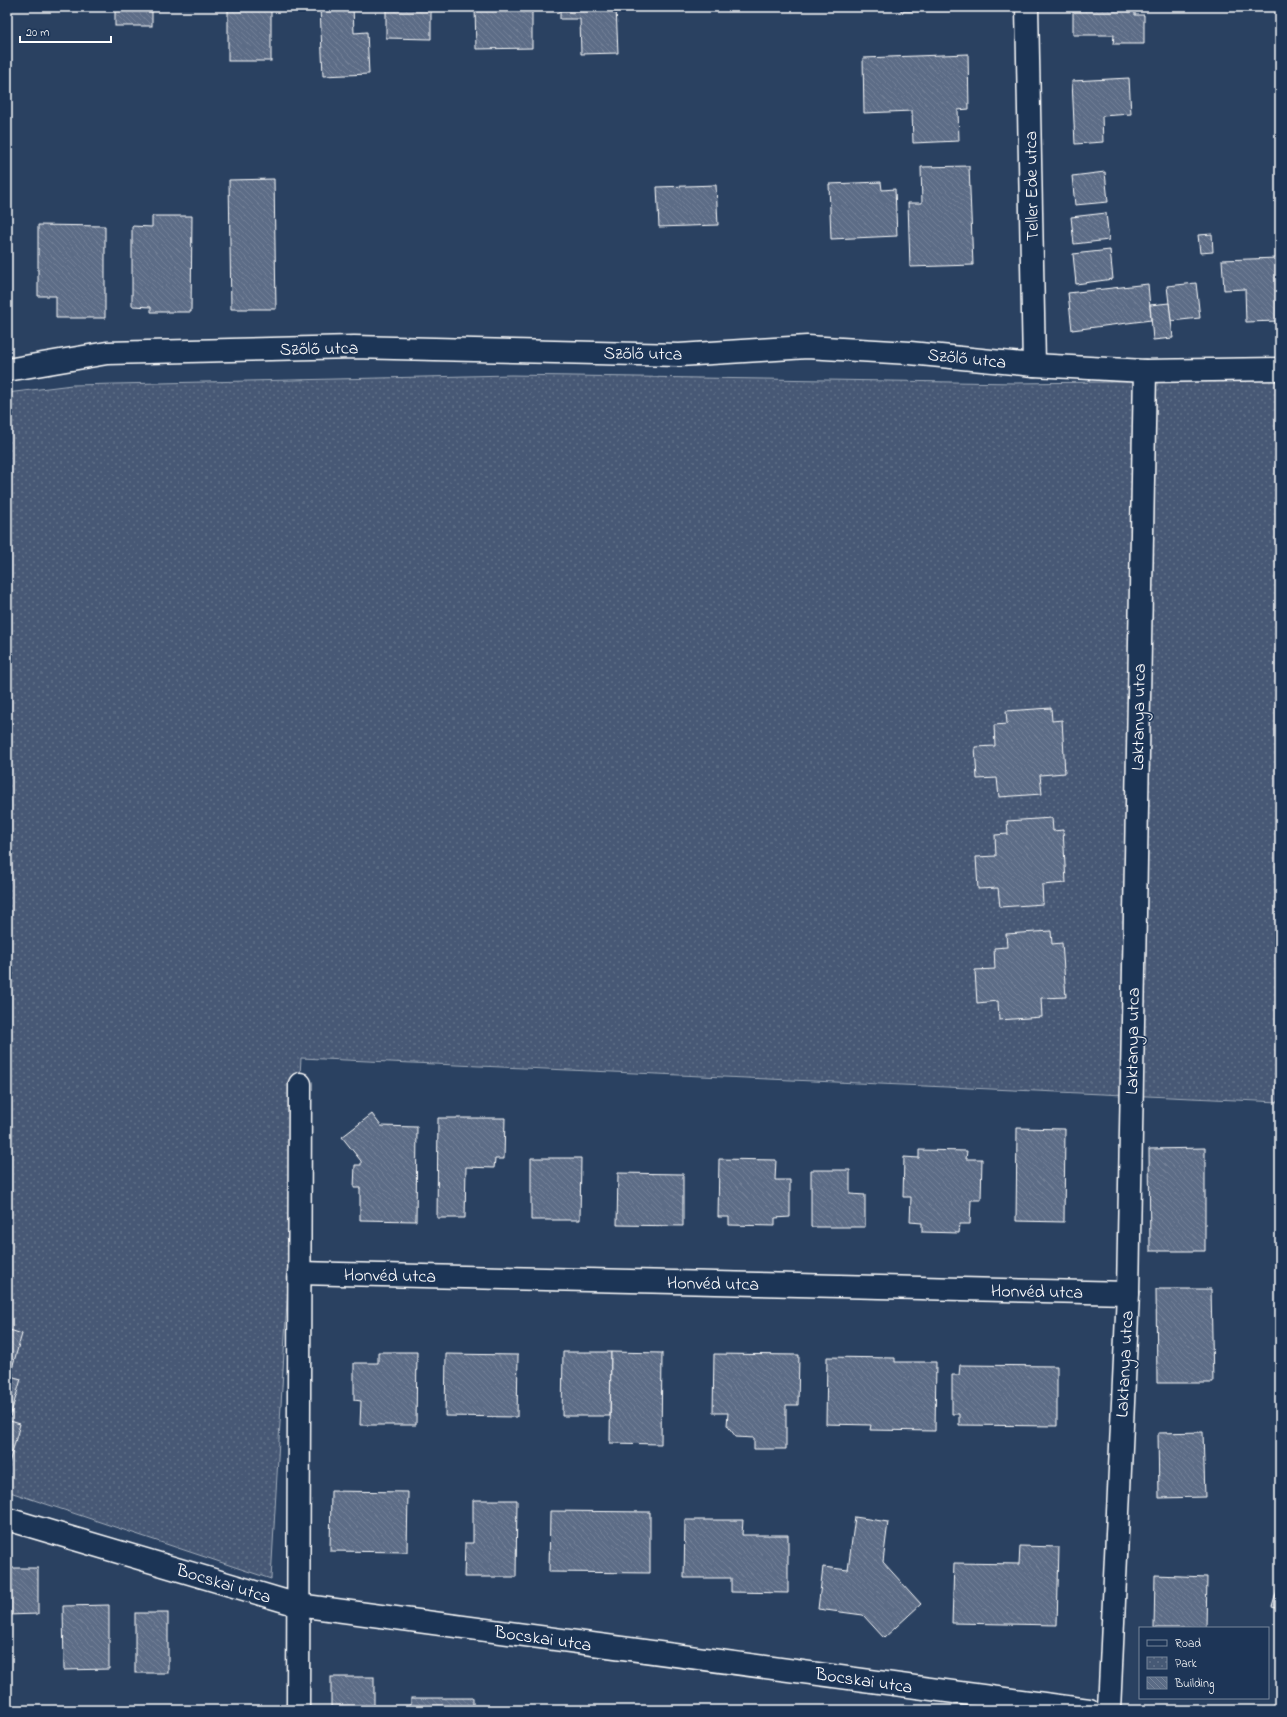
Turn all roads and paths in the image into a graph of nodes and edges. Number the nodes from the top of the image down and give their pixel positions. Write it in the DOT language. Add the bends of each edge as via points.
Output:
graph roads {
  1 [pos="1027,7"];
  2 [pos="1034,365"];
  3 [pos="1280,369"];
  4 [pos="7,370"];
  5 [pos="1145,371"];
  6 [pos="300,1084"];
  7 [pos="299,1273"];
  8 [pos="1128,1293"];
  9 [pos="7,1519"];
  10 [pos="298,1605"];
  11 [pos="298,1710"];
  12 [pos="1089,1710"];
  13 [pos="1109,1710"];
  1 -- 2 [label="street, Teller Ede utca"];
  2 -- 4 [label="street, Szőlő utca" via="910,353 807,347 679,355 354,347 107,353"];
  2 -- 5 [label="street, Szőlő utca"];
  3 -- 5 [label="street, Szőlő utca"];
  5 -- 8 [label="street, Laktanya utca"];
  6 -- 7 [label="street"];
  7 -- 8 [label="street, Honvéd utca"];
  7 -- 10 [label="street"];
  8 -- 13 [label="street, Laktanya utca"];
  9 -- 10 [label="street, Bocskai utca"];
  10 -- 11 [label="street"];
  10 -- 12 [label="street, Bocskai utca"];
}
